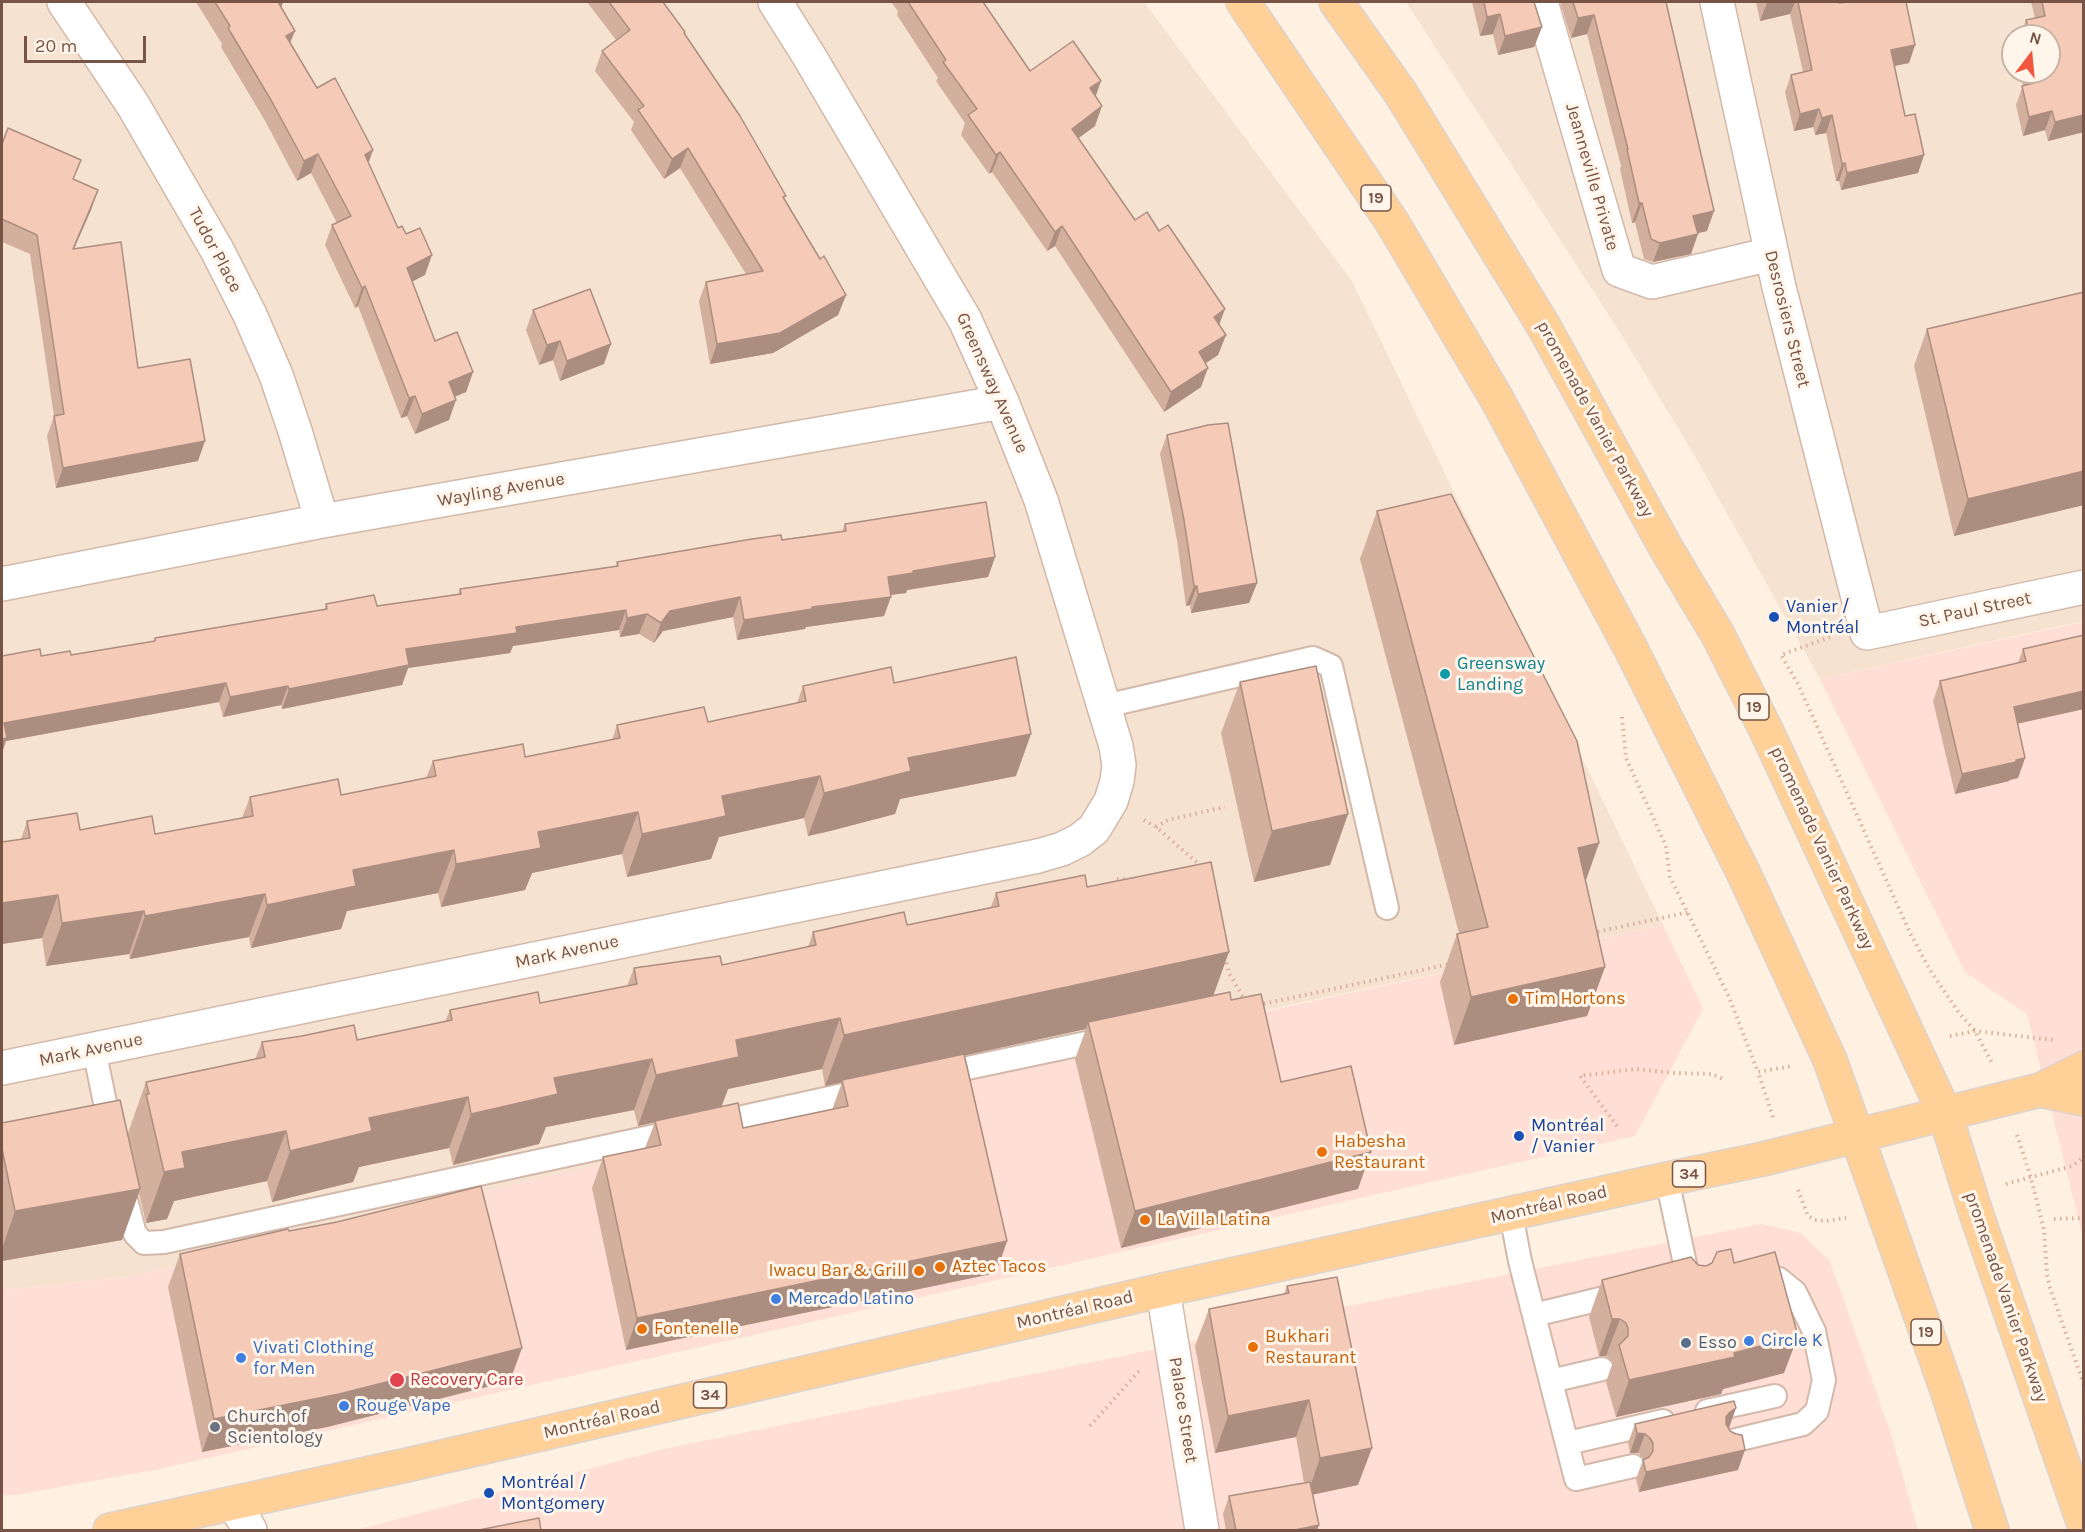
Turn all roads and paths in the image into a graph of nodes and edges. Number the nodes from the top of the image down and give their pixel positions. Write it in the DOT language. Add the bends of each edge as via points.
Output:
graph roads {
  1 [pos="64,2"];
  2 [pos="775,2"];
  3 [pos="1244,2"];
  4 [pos="1336,2"];
  5 [pos="1541,2"];
  6 [pos="1717,2"];
  7 [pos="1771,254"];
  8 [pos="1002,402"];
  9 [pos="322,521"];
  10 [pos="2,584"];
  11 [pos="2084,587"];
  12 [pos="1867,633"];
  13 [pos="1105,706"];
  14 [pos="1623,710"];
  15 [pos="1111,801"];
  16 [pos="1225,807"];
  17 [pos="1156,827"];
  18 [pos="1193,870"];
  19 [pos="1117,879"];
  20 [pos="1140,879"];
  21 [pos="1387,908"];
  22 [pos="1689,912"];
  23 [pos="1584,934"];
  24 [pos="1223,950"];
  25 [pos="1457,962"];
  26 [pos="1975,1031"];
  27 [pos="1135,1032"];
  28 [pos="1946,1037"];
  29 [pos="2059,1040"];
  30 [pos="94,1049"];
  31 [pos="1991,1060"];
  32 [pos="2,1068"];
  33 [pos="2084,1068"];
  34 [pos="1758,1072"];
  35 [pos="918,1079"];
  36 [pos="1723,1079"];
  37 [pos="884,1086"];
  38 [pos="2040,1090"];
  39 [pos="2084,1099"];
  40 [pos="1945,1114"];
  41 [pos="1617,1126"];
  42 [pos="1858,1135"];
  43 [pos="115,1150"];
  44 [pos="2084,1156"];
  45 [pos="2028,1168"];
  46 [pos="120,1172"];
  47 [pos="2031,1178"];
  48 [pos="1667,1179"];
  49 [pos="2009,1183"];
  50 [pos="1803,1206"];
  51 [pos="1511,1214"];
  52 [pos="2084,1218"];
  53 [pos="2054,1219"];
  54 [pos="1836,1220"];
  55 [pos="1734,1271"];
  56 [pos="1163,1290"];
  57 [pos="1534,1316"];
  58 [pos="1144,1365"];
  59 [pos="1602,1369"];
  60 [pos="1551,1381"];
  61 [pos="2084,1385"];
  62 [pos="1775,1396"];
  63 [pos="1090,1426"];
  64 [pos="1732,1441"];
  65 [pos="1568,1443"];
  66 [pos="1633,1466"];
  67 [pos="242,1517"];
  68 [pos="2084,1524"];
  69 [pos="110,1530"];
  70 [pos="1202,1530"];
  71 [pos="1992,1530"];
  1 -- 9 [label="street, Tudor Place" via="139,115 250,315 276,375"];
  2 -- 8 [label="street, Greensway Avenue" via="943,281"];
  3 -- 42 [label="main road, 19" via="1392,222 1498,401 1631,649 1744,874 1830,1060"];
  4 -- 40 [label="main road, promenade Vanier Parkway / 19" via="1400,93 1543,325 1718,635"];
  5 -- 7 [label="street, Jeanneville Private" via="1619,270 1652,282"];
  6 -- 7 [label="street, Desrosiers Street"];
  7 -- 12 [label="street, Desrosiers Street"];
  8 -- 9 [label="street, Wayling Avenue"];
  8 -- 13 [label="street, Greensway Avenue" via="1041,500"];
  9 -- 10 [label="street, Wayling Avenue"];
  11 -- 12 [label="street, St. Paul Street"];
  12 -- 26 [label="path" via="1828,637 1780,655 1798,684 1910,933 1930,970"];
  13 -- 15 [label="street, Greensway Avenue" via="1119,765"];
  13 -- 21 [label="lane" via="1313,658 1331,666"];
  14 -- 22 [label="path" via="1626,758 1666,846 1670,877"];
  15 -- 17 [label="path"];
  15 -- 30 [label="street, Mark Avenue" via="1094,829 1080,840 1038,856"];
  16 -- 17 [label="path" via="1168,820"];
  17 -- 18 [label="path" via="1203,868"];
  19 -- 20 [label="path"];
  22 -- 23 [label="path"];
  22 -- 34 [label="path" via="1729,997"];
  24 -- 25 [label="path" via="1229,973 1249,1008"];
  26 -- 28 [label="path"];
  26 -- 29 [label="path"];
  26 -- 31 [label="path"];
  27 -- 35 [label="lane"];
  30 -- 32 [label="street, Mark Avenue"];
  30 -- 43 [label="lane"];
  33 -- 38 [label="main road, Montréal Road / 34"];
  36 -- 41 [label="path" via="1712,1074 1636,1069 1580,1076"];
  37 -- 46 [label="lane" via="164,1242 144,1243 135,1234"];
  38 -- 39 [label="main road, Montréal Road"];
  38 -- 40 [label="main road, Montréal Road / 34"];
  40 -- 42 [label="main road, Montréal Road / 34"];
  40 -- 68 [label="main road, promenade Vanier Parkway / 19"];
  42 -- 48 [label="main road, Montréal Road / 34"];
  42 -- 71 [label="main road, 19"];
  44 -- 47 [label="path" via="2072,1166"];
  45 -- 47 [label="path"];
  47 -- 49 [label="path"];
  47 -- 61 [label="path" via="2044,1230 2047,1275"];
  48 -- 51 [label="main road, Montréal Road / 34"];
  48 -- 57 [label="lane" via="1695,1281 1652,1287"];
  50 -- 54 [label="path" via="1815,1220"];
  51 -- 56 [label="main road, Montréal Road / 34"];
  51 -- 57 [label="lane"];
  52 -- 53 [label="path"];
  55 -- 64 [label="lane" via="1752,1271 1779,1279 1795,1292 1814,1331 1824,1380 1817,1411 1803,1424"];
  56 -- 67 [label="main road, Montréal Road / 34"];
  56 -- 70 [label="street, Palace Street"];
  57 -- 60 [label="lane"];
  58 -- 63 [label="path"];
  59 -- 60 [label="lane"];
  60 -- 65 [label="lane"];
  62 -- 65 [label="lane" via="1712,1401 1685,1416"];
  65 -- 66 [label="lane" via="1576,1479"];
  67 -- 69 [label="main road, Montréal Road / 34"];
}
